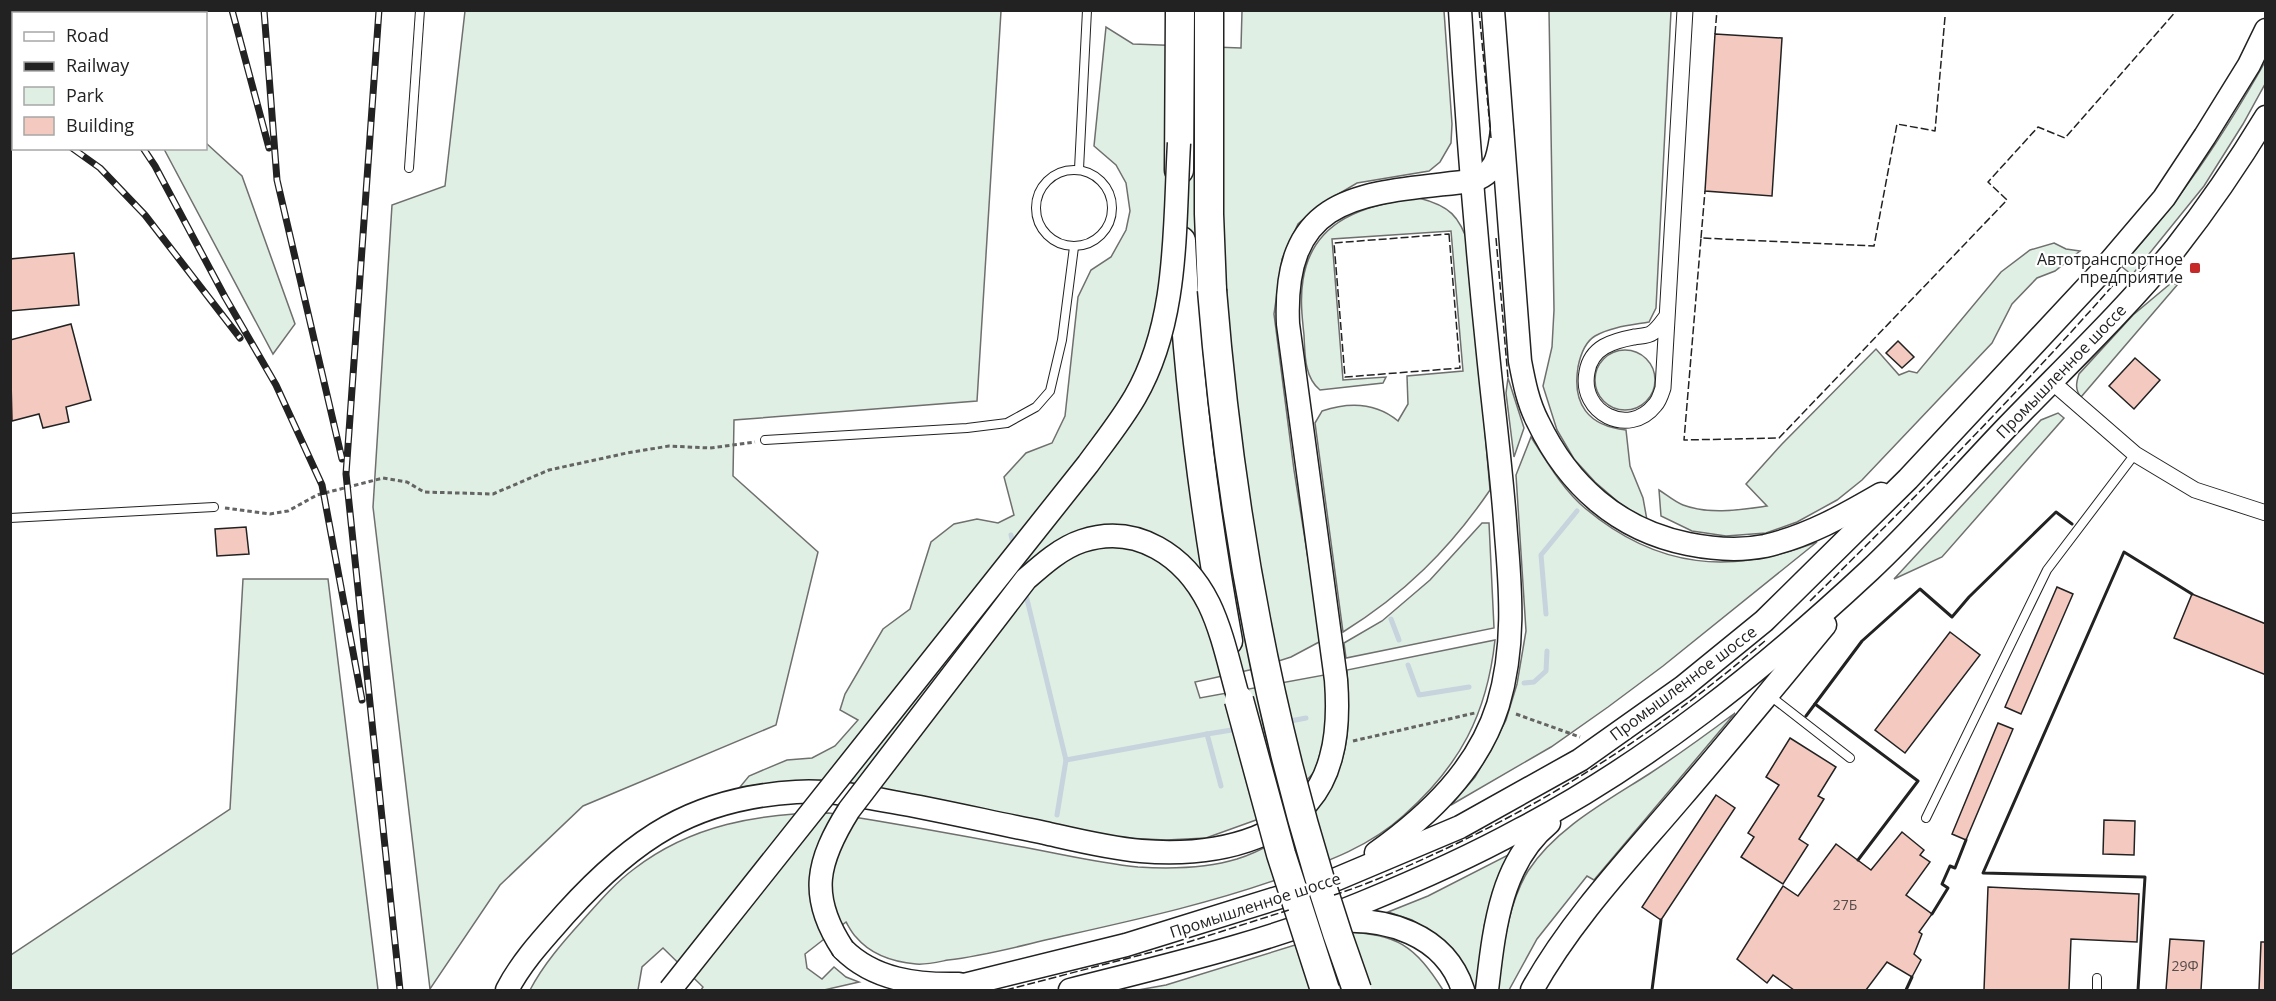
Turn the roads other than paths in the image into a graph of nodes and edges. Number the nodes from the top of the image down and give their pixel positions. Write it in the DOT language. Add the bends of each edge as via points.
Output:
graph roads {
  1 [pos="420,10"];
  2 [pos="1087,10"];
  3 [pos="1180,10"];
  4 [pos="1460,10"];
  5 [pos="1493,10"];
  6 [pos="1685,10"];
  7 [pos="1209,11"];
  8 [pos="2265,30"];
  9 [pos="2265,117"];
  10 [pos="1502,132"];
  11 [pos="1468,135"];
  12 [pos="1179,143"];
  13 [pos="409,168"];
  14 [pos="1079,169"];
  15 [pos="1471,181"];
  16 [pos="1428,187"];
  17 [pos="1508,222"];
  18 [pos="1474,228"];
  19 [pos="1074,247"];
  20 [pos="1668,316"];
  21 [pos="2051,381"];
  22 [pos="765,440"];
  23 [pos="2135,454"];
  24 [pos="1908,478"];
  25 [pos="214,507"];
  26 [pos="2265,513"];
  27 [pos="10,518"];
  28 [pos="1873,567"];
  29 [pos="1768,694"];
  30 [pos="1239,700"];
  31 [pos="1850,758"];
  32 [pos="1594,786"];
  33 [pos="1926,818"];
  34 [pos="1332,881"];
  35 [pos="1296,923"];
  36 [pos="2097,978"];
  37 [pos="973,984"];
  38 [pos="507,990"];
  39 [pos="670,990"];
  40 [pos="944,990"];
  41 [pos="1070,990"];
  42 [pos="1318,990"];
  43 [pos="1325,990"];
  44 [pos="1357,990"];
  45 [pos="1463,990"];
  46 [pos="1487,990"];
  47 [pos="1532,990"];
  48 [pos="2097,990"];
  1 -- 13 [label="lane"];
  2 -- 14 [label="lane"];
  3 -- 12 [label="highway"];
  4 -- 11 [label="main road"];
  5 -- 10 [label="main road"];
  6 -- 20 [label="street"];
  7 -- 44 [label="highway, bridge" via="1209,235 1229,460 1276,716 1310,845"];
  8 -- 24 [label="main road, Промышленное шоссе" via="2249,65 2164,198 2102,272"];
  9 -- 21 [label="main road, Промышленное шоссе" via="2241,158 2173,250"];
  10 -- 15 [label="main road" via="1493,168 1482,178"];
  10 -- 17 [label="main road"];
  11 -- 15 [label="main road"];
  11 -- 16 [label="main road" via="1453,166 1442,180"];
  12 -- 30 [label="highway, bridge" via="1183,295 1198,458"];
  12 -- 39 [label="main road, bridge" via="1167,303 1151,362 1136,396 1088,464"];
  14 -- 19 [label="lane" via="1095,175 1107,186 1113,202 1104,233 1090,243"];
  14 -- 19 [label="lane" via="1049,177 1039,190 1035,205 1037,221 1045,234"];
  15 -- 16 [label="main road"];
  15 -- 17 [label="main road" via="1495,190"];
  15 -- 18 [label="main road"];
  16 -- 18 [label="main road" via="1457,197 1467,208"];
  16 -- 38 [label="main road" via="1362,196 1324,215 1300,245 1288,284 1289,333 1338,705 1334,746 1324,778 1300,812 1284,825 1219,848 1142,851 827,792 772,794 717,805 690,815 630,850 538,944"];
  17 -- 24 [label="main road" via="1520,361 1533,412 1567,471 1590,496 1616,515 1675,542 1707,548 1762,546 1839,519"];
  18 -- 34 [label="main road" via="1503,485 1511,596 1509,650 1497,708 1451,789 1400,836"];
  19 -- 22 [label="lane" via="1055,370 1050,391 1036,407 1007,423 967,428"];
  20 -- 20 [label="street" via="1651,334 1610,342 1596,354 1587,371 1586,391 1594,406 1608,417 1626,420 1643,415 1656,405 1663,388"];
  21 -- 23 [label="street"];
  21 -- 28 [label="main road, Промышленное шоссе"];
  23 -- 26 [label="street" via="2195,490"];
  23 -- 33 [label="lane" via="2047,570"];
  24 -- 34 [label="main road, Промышленное шоссе" via="1764,621 1683,687 1580,760 1460,827"];
  25 -- 27 [label="lane"];
  28 -- 29 [label="main road"];
  28 -- 32 [label="main road, Промышленное шоссе" via="1755,672 1676,732"];
  29 -- 31 [label="lane"];
  29 -- 47 [label="main road" via="1556,948"];
  30 -- 35 [label="highway, bridge"];
  30 -- 37 [label="main road, bridge" via="1210,606 1175,559 1155,545 1119,535 1082,541 1066,548 1026,579 849,810 826,851 821,873 825,916 832,933 854,960 890,977 934,984"];
  32 -- 35 [label="main road, Промышленное шоссе" via="1453,863 1361,904"];
  32 -- 46 [label="main road" via="1536,833 1520,856 1498,910"];
  34 -- 37 [label="main road, Промышленное шоссе" via="1126,945"];
  35 -- 41 [label="main road, Промышленное шоссе"];
  35 -- 42 [label="main road, bridge"];
  35 -- 43 [label="highway, bridge"];
  35 -- 45 [label="main road" via="1352,920 1395,925 1433,947 1448,963"];
  36 -- 48 [label="lane"];
  37 -- 40 [label="main road, Промышленное шоссе"];
}
